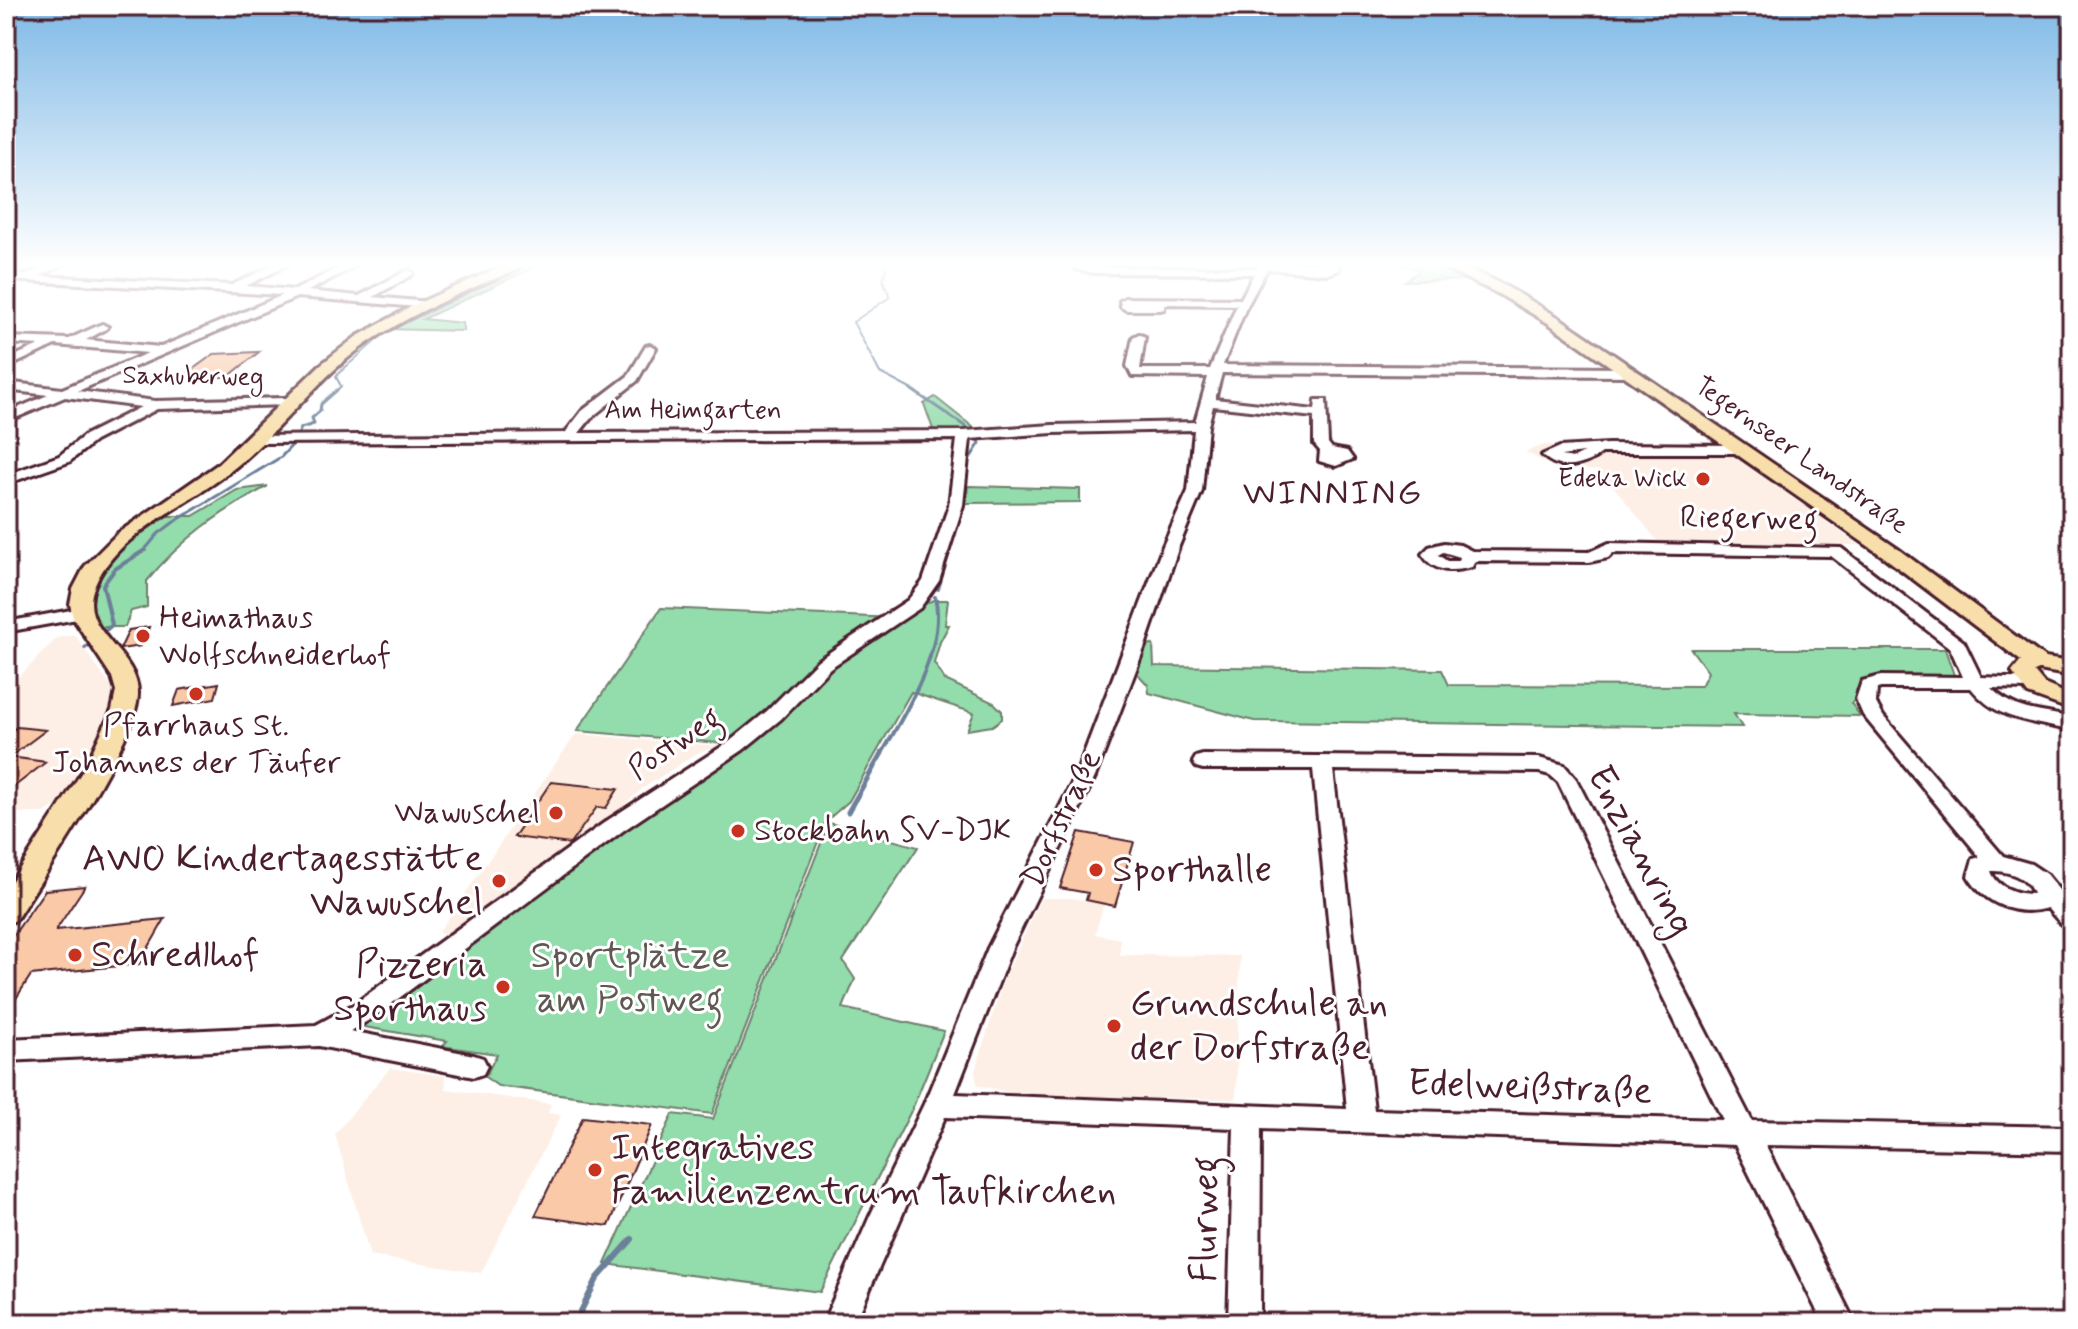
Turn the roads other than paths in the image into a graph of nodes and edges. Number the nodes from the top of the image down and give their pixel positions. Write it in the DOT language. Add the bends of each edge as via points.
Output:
graph roads {
  1 [pos="223,325"];
  2 [pos="392,325"];
  3 [pos="1235,325"];
  4 [pos="1560,325"];
  5 [pos="102,327"];
  6 [pos="1139,337"];
  7 [pos="6,340"];
  8 [pos="53,342"];
  9 [pos="70,343"];
  10 [pos="650,348"];
  11 [pos="163,351"];
  12 [pos="6,364"];
  13 [pos="1216,371"];
  14 [pos="1629,372"];
  15 [pos="6,386"];
  16 [pos="64,393"];
  17 [pos="284,402"];
  18 [pos="1208,402"];
  19 [pos="155,405"];
  20 [pos="6,418"];
  21 [pos="1200,430"];
  22 [pos="571,434"];
  23 [pos="964,435"];
  24 [pos="257,439"];
  25 [pos="1742,449"];
  26 [pos="1597,450"];
  27 [pos="1328,452"];
  28 [pos="8,477"];
  29 [pos="1468,556"];
  30 [pos="84,620"];
  31 [pos="6,627"];
  32 [pos="2072,669"];
  33 [pos="2033,673"];
  34 [pos="1978,682"];
  35 [pos="2072,703"];
  36 [pos="2072,725"];
  37 [pos="1203,762"];
  38 [pos="1322,763"];
  39 [pos="1996,862"];
  40 [pos="2045,890"];
  41 [pos="6,913"];
  42 [pos="2072,921"];
  43 [pos="319,1035"];
  44 [pos="6,1050"];
  45 [pos="474,1066"];
  46 [pos="937,1105"];
  47 [pos="1248,1117"];
  48 [pos="1362,1120"];
  49 [pos="1744,1132"];
  50 [pos="2072,1139"];
  51 [pos="839,1323"];
  52 [pos="1244,1323"];
  53 [pos="1839,1323"];
  1 -- 11 [label="street"];
  2 -- 24 [label="main road" via="352,346"];
  3 -- 13 [label="street, Dorfstraße"];
  4 -- 14 [label="main road, Tegernseer Landstraße"];
  5 -- 9 [label="street"];
  6 -- 13 [label="street" via="1136,373"];
  7 -- 8 [label="street"];
  8 -- 9 [label="street"];
  8 -- 12 [label="street"];
  9 -- 11 [label="street"];
  10 -- 22 [label="street" via="633,378 587,414"];
  11 -- 16 [label="street"];
  13 -- 14 [label="street"];
  13 -- 18 [label="street, Dorfstraße"];
  14 -- 25 [label="main road, Tegernseer Landstraße"];
  15 -- 16 [label="street, Saxhuberweg"];
  16 -- 19 [label="street, Saxhuberweg"];
  16 -- 20 [label="street"];
  17 -- 19 [label="street, Saxhuberweg"];
  18 -- 21 [label="street, Dorfstraße"];
  18 -- 27 [label="street" via="1321,408 1321,444"];
  19 -- 28 [label="street" via="90,438 64,459"];
  21 -- 23 [label="street, Am Heimgarten"];
  21 -- 46 [label="street, Dorfstraße" via="1194,495 1100,740 1000,948"];
  22 -- 23 [label="street, Am Heimgarten"];
  22 -- 24 [label="street, Am Heimgarten"];
  23 -- 43 [label="street, Postweg" via="956,505 931,581 914,604 824,664 736,746 616,825 362,1012"];
  24 -- 30 [label="main road" via="97,564 80,603"];
  25 -- 26 [label="street"];
  25 -- 33 [label="main road, Tegernseer Landstraße" via="1962,604"];
  29 -- 34 [label="street, Riegerweg" via="1589,557 1609,548 1835,551 1958,646 1964,667"];
  30 -- 31 [label="street"];
  30 -- 41 [label="main road" via="121,674 126,705 118,730"];
  32 -- 33 [label="main road, Tegernseer Landstraße"];
  33 -- 34 [label="street"];
  33 -- 35 [label="main road, Tegernseer Landstraße" via="2040,692"];
  34 -- 36 [label="street, Riegerweg" via="2010,712"];
  34 -- 39 [label="street" via="1881,682 1869,685 1865,695 1876,720"];
  37 -- 38 [label="street, Enzianring"];
  38 -- 48 [label="street"];
  38 -- 49 [label="street, Enzianring" via="1539,765 1557,770 1573,791"];
  39 -- 40 [label="street" via="2025,871"];
  39 -- 40 [label="street" via="1981,865 1979,876 2002,896 2034,903"];
  40 -- 42 [label="street"];
  43 -- 44 [label="street, Postweg"];
  43 -- 45 [label="street, Postweg"];
  46 -- 47 [label="street, Edelweißstraße"];
  46 -- 51 [label="street, Dorfstraße"];
  47 -- 48 [label="street, Edelweißstraße"];
  47 -- 52 [label="street, Flurweg"];
  48 -- 49 [label="street, Edelweißstraße"];
  49 -- 50 [label="street, Edelweißstraße"];
  49 -- 53 [label="street"];
}
